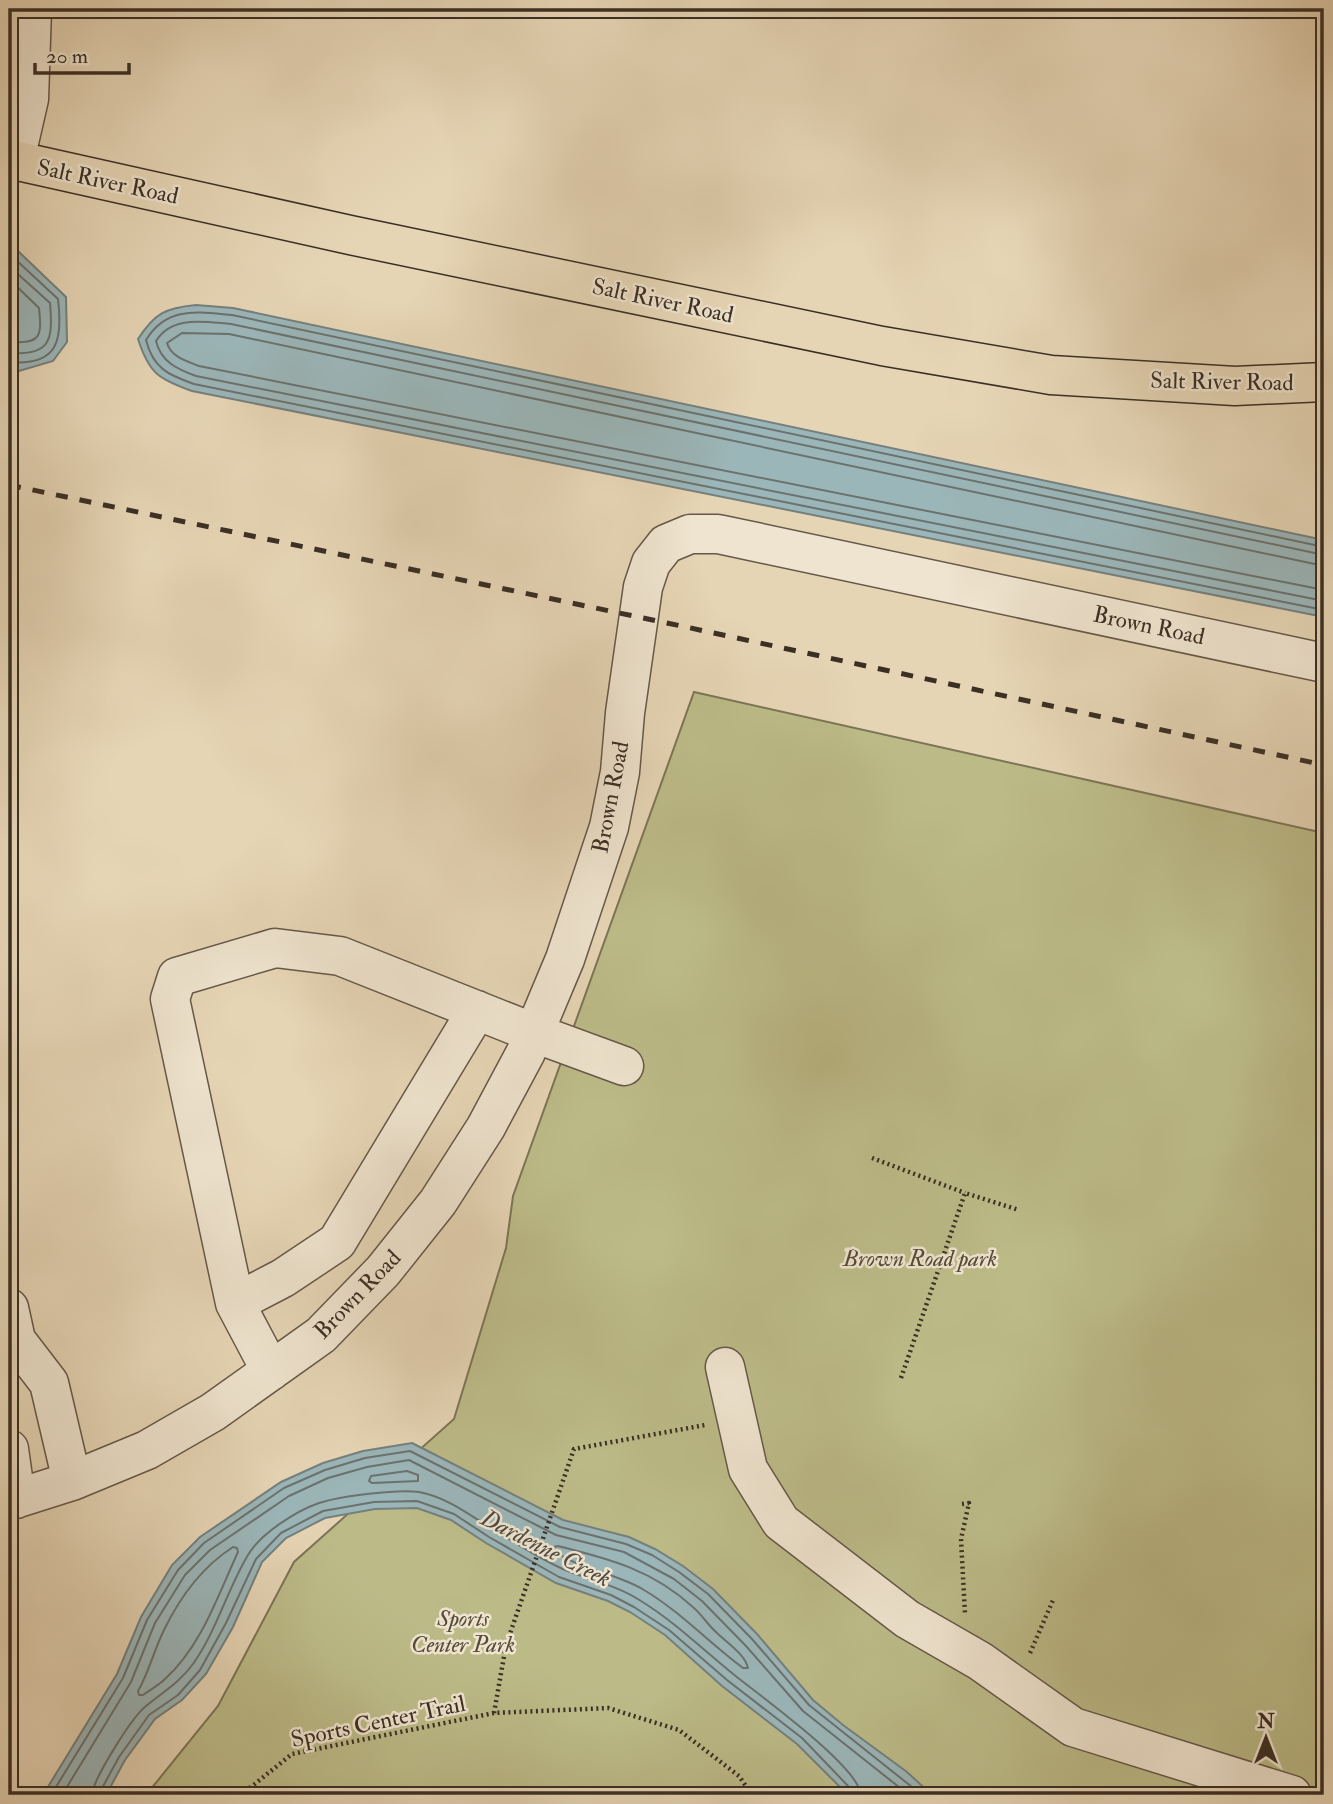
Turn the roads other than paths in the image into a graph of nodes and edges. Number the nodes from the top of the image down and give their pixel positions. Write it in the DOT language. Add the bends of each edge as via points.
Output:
graph roads {
  1 [pos="32,9"];
  2 [pos="12,160"];
  3 [pos="1324,382"];
  4 [pos="1324,663"];
  5 [pos="477,1010"];
  6 [pos="534,1033"];
  7 [pos="624,1066"];
  8 [pos="235,1303"];
  9 [pos="11,1342"];
  10 [pos="725,1367"];
  11 [pos="271,1371"];
  12 [pos="9,1448"];
  13 [pos="72,1481"];
  14 [pos="12,1500"];
  15 [pos="1292,1795"];
  1 -- 2 [label="street" via="29,99"];
  2 -- 3 [label="main road, Salt River Road" via="841,337 1051,375 1235,386"];
  4 -- 6 [label="street, Brown Road" via="718,534 690,534 666,544 651,563 643,587 609,827 565,959"];
  5 -- 6 [label="street"];
  5 -- 8 [label="street" via="337,1242"];
  5 -- 8 [label="street" via="340,956 275,948 177,977 170,999"];
  6 -- 7 [label="street"];
  6 -- 11 [label="street, Brown Road" via="486,1127 438,1202 383,1271 321,1335"];
  8 -- 11 [label="street"];
  9 -- 13 [label="street" via="49,1383"];
  10 -- 15 [label="street" via="748,1469 781,1522 907,1619 968,1654 1073,1727"];
  11 -- 13 [label="street, Brown Road" via="147,1450"];
  12 -- 14 [label="street"];
  13 -- 14 [label="street, Brown Road"];
}
